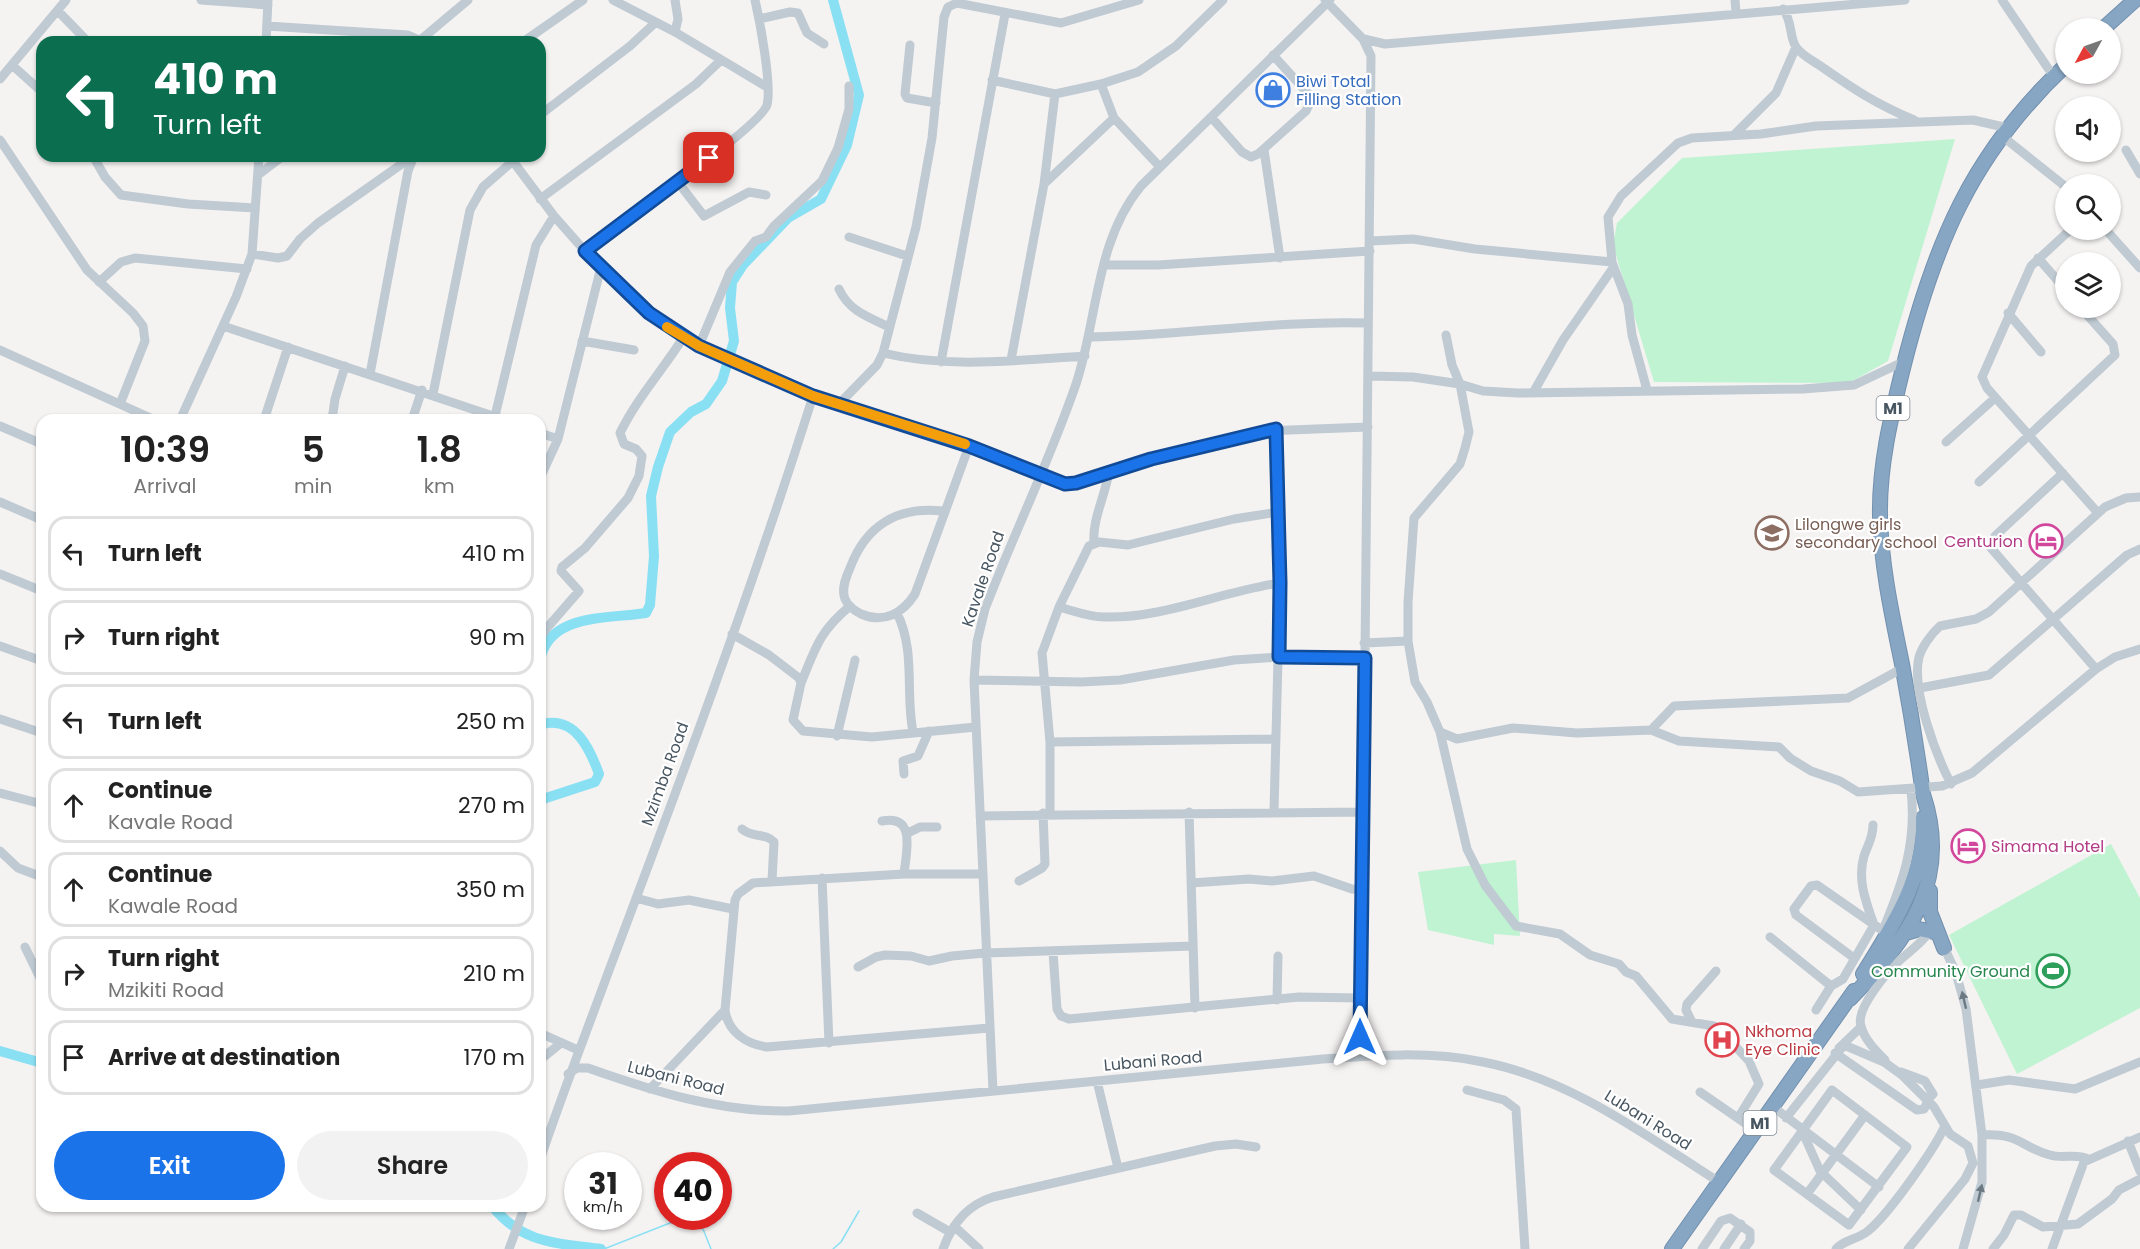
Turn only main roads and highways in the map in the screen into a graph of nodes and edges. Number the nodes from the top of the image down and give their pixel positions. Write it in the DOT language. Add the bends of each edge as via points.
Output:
graph roads {
  1 [pos="2134,0"];
  2 [pos="2115,18"];
  3 [pos="2055,76"];
  4 [pos="1919,791"];
  5 [pos="1932,856"];
  6 [pos="1932,931"];
  7 [pos="1906,933"];
  8 [pos="1944,948"];
  9 [pos="1850,999"];
  10 [pos="1672,1249"];
  1 -- 2 [label="highway"];
  3 -- 4 [label="highway, M1" via="2005,132 1966,191 1942,242 1918,308 1883,464 1883,558"];
  4 -- 5 [label="highway, M1" via="1931,830"];
  4 -- 9 [label="highway, M1" via="1921,843 1914,877 1902,908"];
  5 -- 7 [label="highway, M1" via="1927,887"];
  5 -- 8 [label="highway, M1" via="1930,912"];
  6 -- 7 [label="highway"];
  7 -- 9 [label="highway, M1"];
  9 -- 10 [label="highway, M1"];
}
